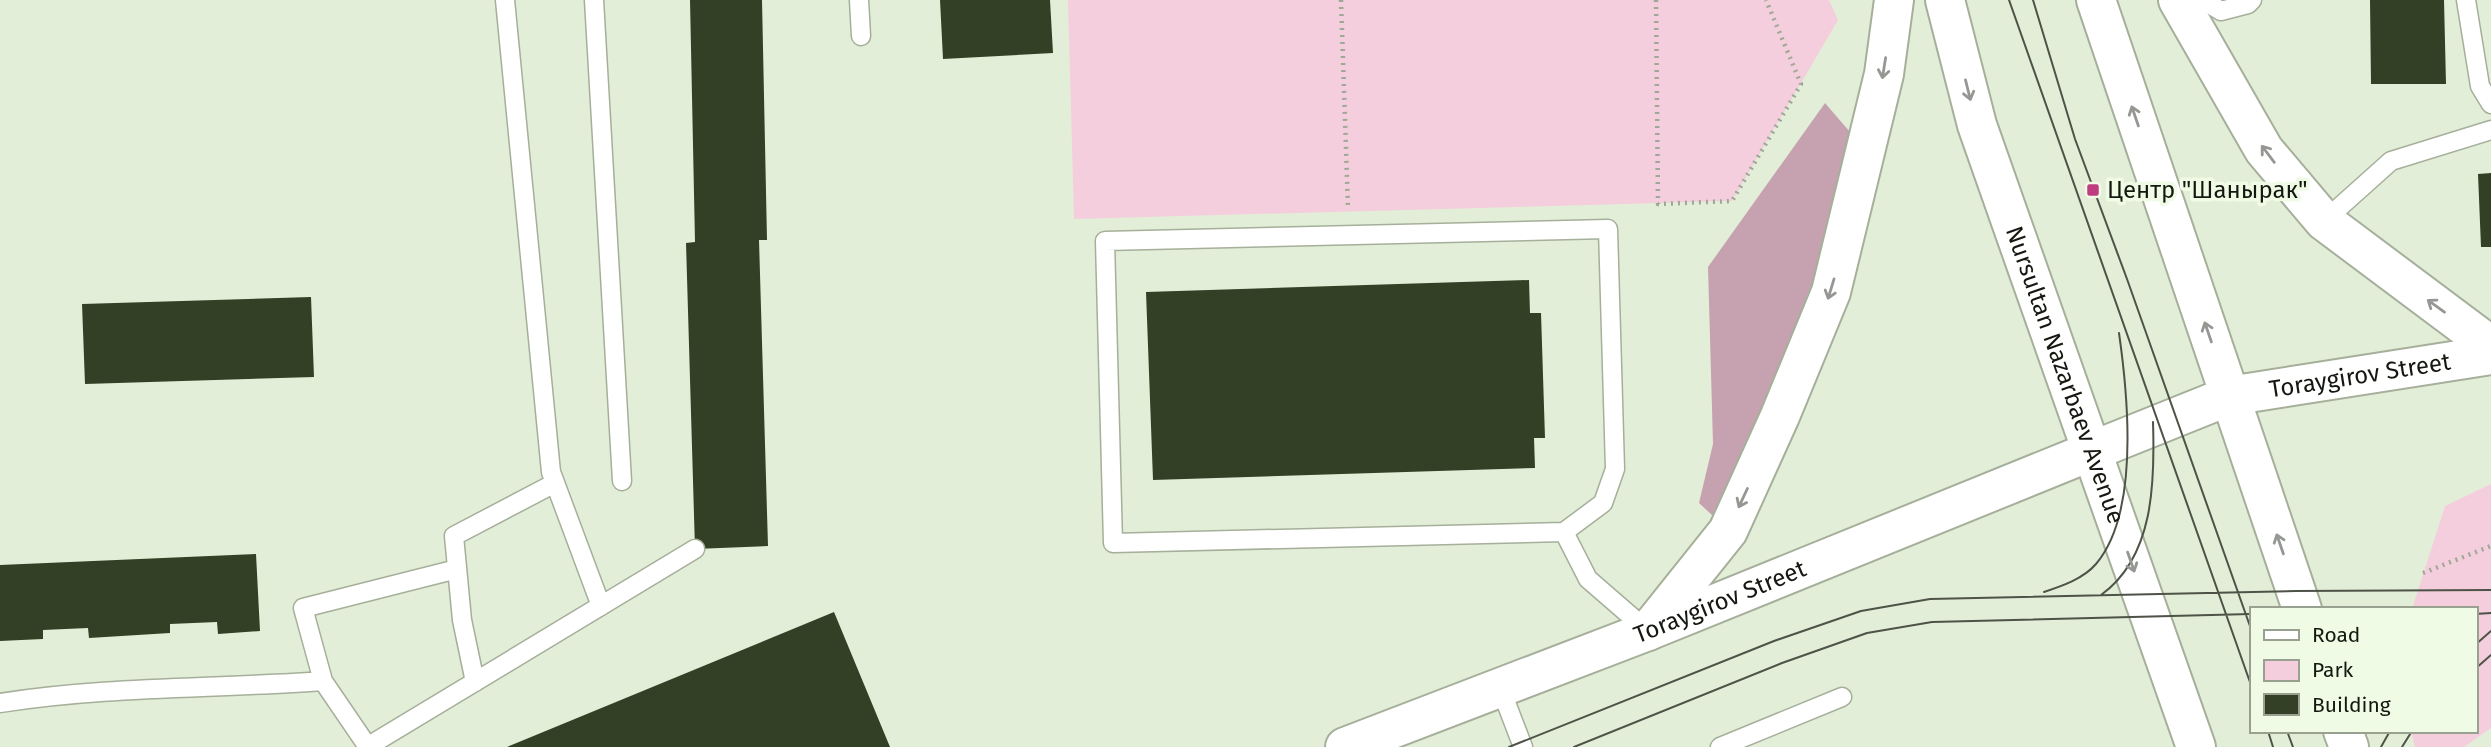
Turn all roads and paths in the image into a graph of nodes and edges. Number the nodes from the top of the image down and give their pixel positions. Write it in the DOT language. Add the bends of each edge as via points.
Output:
graph roads {
  1 [pos="505,0"];
  2 [pos="594,0"];
  3 [pos="859,0"];
  4 [pos="1341,0"];
  5 [pos="1656,0"];
  6 [pos="1766,0"];
  7 [pos="1894,0"];
  8 [pos="1945,0"];
  9 [pos="2096,0"];
  10 [pos="2178,0"];
  11 [pos="2203,0"];
  12 [pos="2252,0"];
  13 [pos="2466,0"];
  14 [pos="860,36"];
  15 [pos="2491,104"];
  16 [pos="2491,130"];
  17 [pos="1348,212"];
  18 [pos="2325,221"];
  19 [pos="2491,346"];
  20 [pos="2491,355"];
  21 [pos="2229,396"];
  22 [pos="2092,451"];
  23 [pos="622,481"];
  24 [pos="555,482"];
  25 [pos="1564,532"];
  26 [pos="2491,546"];
  27 [pos="695,549"];
  28 [pos="457,569"];
  29 [pos="2423,573"];
  30 [pos="601,606"];
  31 [pos="2301,607"];
  32 [pos="1648,631"];
  33 [pos="323,681"];
  34 [pos="475,682"];
  35 [pos="1500,687"];
  36 [pos="1842,697"];
  37 [pos="0,703"];
  38 [pos="367,747"];
  39 [pos="1345,747"];
  40 [pos="1523,747"];
  41 [pos="1720,747"];
  42 [pos="2196,747"];
  1 -- 24 [label="lane"];
  2 -- 23 [label="lane"];
  3 -- 14 [label="lane"];
  4 -- 17 [label="path"];
  5 -- 6 [label="path" via="1658,204 1732,201 1801,84"];
  7 -- 32 [label="main road, one-way" via="1884,74 1831,292 1728,531"];
  8 -- 22 [label="main road, Nursultan Nazarbaev Avenue, one-way" via="1977,125"];
  21 -- 9 [label="main road, one-way"];
  18 -- 10 [label="main road, one-way" via="2264,150"];
  11 -- 12 [label="lane" via="2221,11"];
  13 -- 15 [label="lane" via="2480,86"];
  16 -- 18 [label="lane" via="2391,161"];
  19 -- 18 [label="main road, one-way"];
  20 -- 21 [label="main road, Toraygirov Street"];
  21 -- 22 [label="main road, Toraygirov Street"];
  31 -- 21 [label="main road, one-way"];
  22 -- 32 [label="main road, Toraygirov Street"];
  22 -- 42 [label="main road, Nursultan Nazarbaev Avenue, one-way"];
  24 -- 28 [label="lane" via="454,536"];
  24 -- 30 [label="lane"];
  25 -- 25 [label="lane" via="1603,503 1615,469 1608,229 1105,241 1113,543"];
  25 -- 32 [label="lane" via="1588,579"];
  26 -- 29 [label="path"];
  27 -- 30 [label="lane"];
  28 -- 33 [label="lane" via="303,608"];
  28 -- 34 [label="lane"];
  30 -- 34 [label="lane"];
  32 -- 35 [label="main road, Toraygirov Street"];
  33 -- 37 [label="lane" via="43,696"];
  33 -- 38 [label="lane"];
  34 -- 38 [label="lane"];
  35 -- 39 [label="main road, Toraygirov Street"];
  35 -- 40 [label="lane"];
  36 -- 41 [label="lane"];
}
